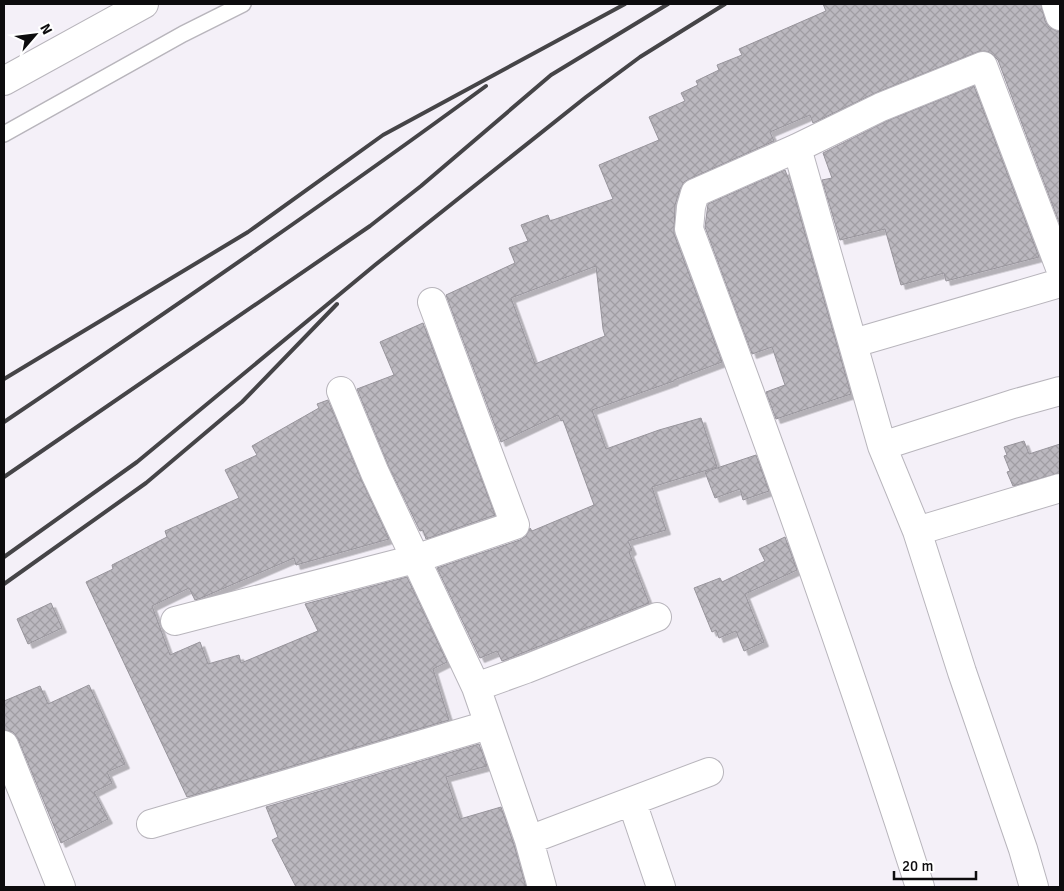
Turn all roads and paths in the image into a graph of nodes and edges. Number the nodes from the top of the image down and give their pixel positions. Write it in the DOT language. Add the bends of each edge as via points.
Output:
graph roads {
  1 [pos="144,4"];
  2 [pos="243,4"];
  3 [pos="1056,4"];
  4 [pos="1060,16"];
  5 [pos="6,72"];
  6 [pos="4,134"];
  7 [pos="797,148"];
  8 [pos="1060,268"];
  9 [pos="1060,283"];
  10 [pos="432,302"];
  11 [pos="854,343"];
  12 [pos="341,391"];
  13 [pos="1060,391"];
  14 [pos="882,446"];
  15 [pos="1060,488"];
  16 [pos="918,531"];
  17 [pos="415,559"];
  18 [pos="657,617"];
  19 [pos="175,621"];
  20 [pos="476,687"];
  21 [pos="488,725"];
  22 [pos="4,745"];
  23 [pos="709,772"];
  24 [pos="632,802"];
  25 [pos="151,824"];
  26 [pos="529,840"];
  27 [pos="61,887"];
  28 [pos="542,887"];
  29 [pos="661,887"];
  30 [pos="920,887"];
  31 [pos="1034,887"];
  1 -- 5 [label="street"];
  2 -- 6 [label="lane"];
  3 -- 4 [label="street"];
  7 -- 8 [label="street" via="881,107 983,66"];
  7 -- 11 [label="street"];
  7 -- 30 [label="street" via="695,193 689,229 777,468"];
  9 -- 11 [label="street"];
  10 -- 17 [label="street" via="515,524"];
  11 -- 14 [label="street"];
  12 -- 17 [label="street"];
  13 -- 14 [label="street"];
  14 -- 16 [label="street"];
  15 -- 16 [label="street"];
  16 -- 31 [label="street"];
  17 -- 19 [label="street"];
  17 -- 20 [label="street"];
  18 -- 20 [label="street"];
  20 -- 21 [label="street"];
  21 -- 25 [label="street"];
  21 -- 26 [label="street"];
  22 -- 27 [label="street"];
  23 -- 24 [label="street"];
  24 -- 26 [label="street"];
  24 -- 29 [label="street"];
  26 -- 28 [label="street"];
}
